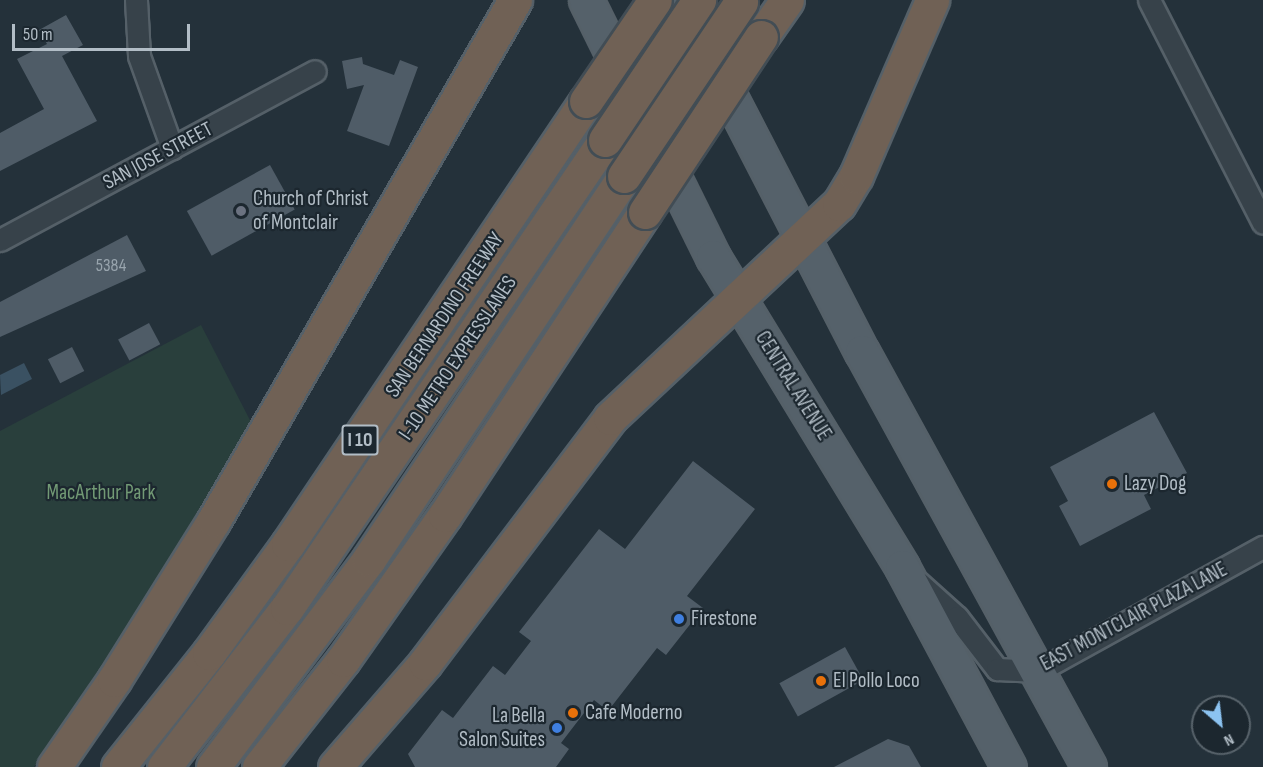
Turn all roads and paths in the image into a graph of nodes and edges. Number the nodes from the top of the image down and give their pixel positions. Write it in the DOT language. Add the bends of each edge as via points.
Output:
graph roads {
  1 [pos="136,0"];
  2 [pos="515,0"];
  3 [pos="586,0"];
  4 [pos="655,0"];
  5 [pos="680,0"];
  6 [pos="699,0"];
  7 [pos="787,0"];
  8 [pos="932,0"];
  9 [pos="1149,0"];
  10 [pos="742,1"];
  11 [pos="315,71"];
  12 [pos="172,148"];
  13 [pos="1263,223"];
  14 [pos="805,238"];
  15 [pos="0,240"];
  16 [pos="739,299"];
  17 [pos="1263,548"];
  18 [pos="902,567"];
  19 [pos="1038,671"];
  20 [pos="54,767"];
  21 [pos="118,767"];
  22 [pos="164,767"];
  23 [pos="213,767"];
  24 [pos="259,767"];
  25 [pos="335,767"];
  26 [pos="1009,767"];
  27 [pos="1089,767"];
  1 -- 12 [label="street" via="139,56"];
  2 -- 20 [label="highway" via="214,520 114,680"];
  3 -- 16 [label="main road, CENTRAL AVENUE" via="713,257"];
  4 -- 21 [label="highway, SAN BERNARDINO FREEWAY / I 10, bridge" via="288,544 209,653"];
  5 -- 14 [label="main road"];
  6 -- 22 [label="highway, I-10 METRO EXPRESSLANES, bridge" via="287,608"];
  7 -- 24 [label="highway, bridge" via="438,525 343,660"];
  8 -- 14 [label="highway" via="856,176 839,204"];
  9 -- 13 [label="street"];
  10 -- 23 [label="highway, I-10 METRO EXPRESSLANES, bridge" via="369,559"];
  11 -- 12 [label="street, SAN JOSE STREET"];
  12 -- 15 [label="street, SAN JOSE STREET"];
  14 -- 16 [label="highway"];
  14 -- 19 [label="main road" via="862,352"];
  16 -- 18 [label="main road, CENTRAL AVENUE"];
  16 -- 25 [label="highway" via="610,417 425,663"];
  17 -- 19 [label="street, EAST MONTCLAIR PLAZA LANE"];
  18 -- 19 [label="street, EAST MONTCLAIR PLAZA LANE" via="957,617 997,669"];
  18 -- 26 [label="main road, CENTRAL AVENUE"];
  19 -- 27 [label="main road"];
}
